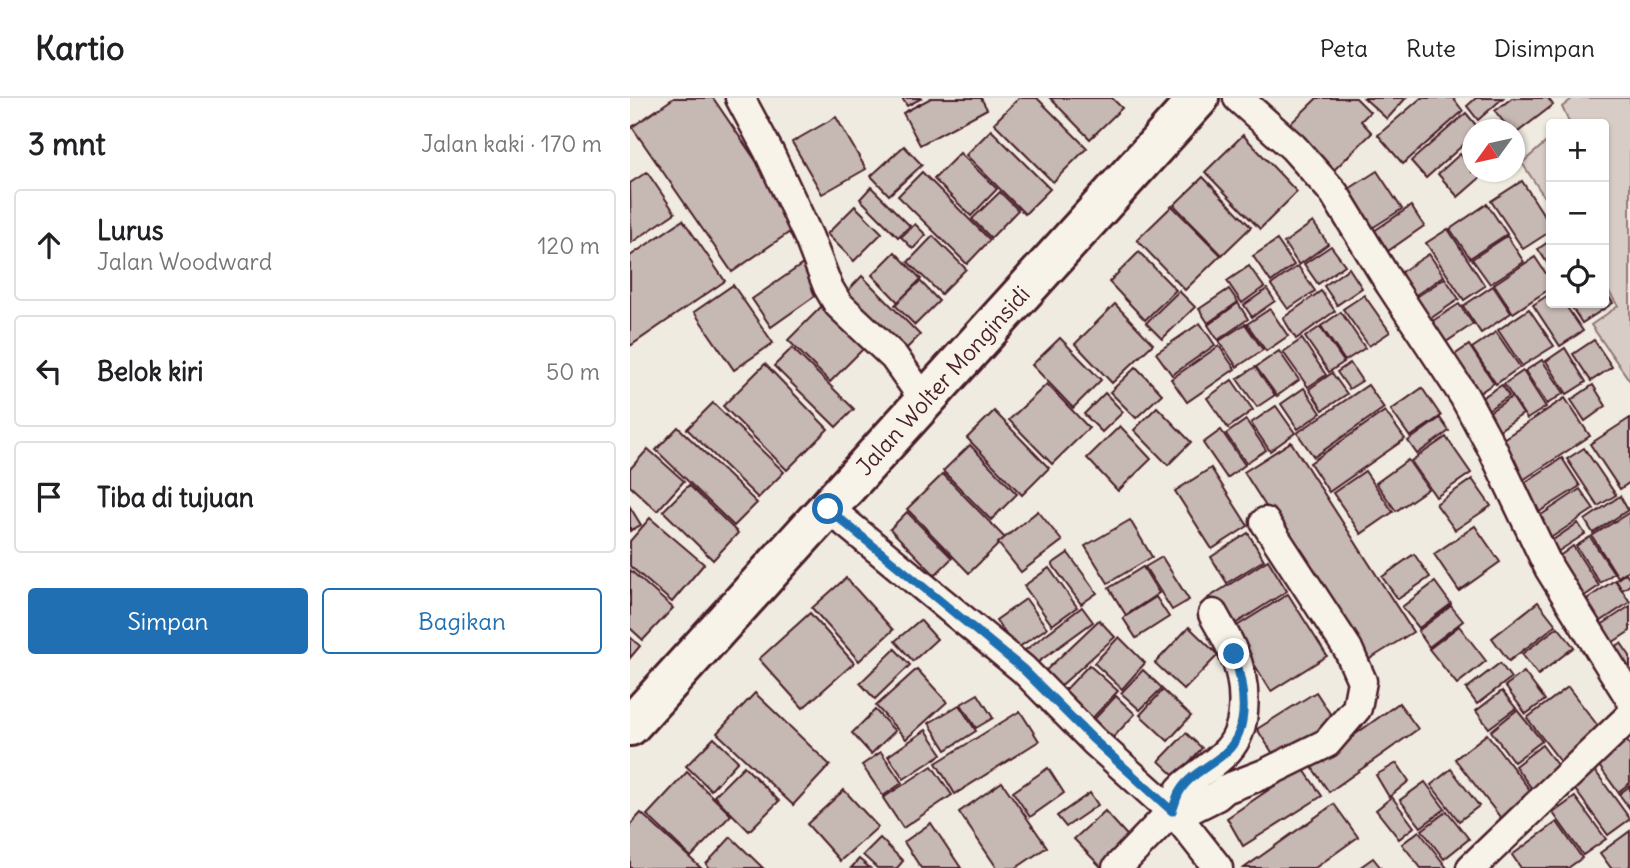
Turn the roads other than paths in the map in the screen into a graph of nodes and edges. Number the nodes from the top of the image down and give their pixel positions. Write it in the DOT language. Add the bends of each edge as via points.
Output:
graph roads {
  1 [pos="740,98"];
  2 [pos="1199,98"];
  3 [pos="1238,98"];
  4 [pos="925,401"];
  5 [pos="828,509"];
  6 [pos="1265,522"];
  7 [pos="1213,614"];
  8 [pos="1630,698"];
  9 [pos="1630,716"];
  10 [pos="630,726"];
  11 [pos="1175,814"];
  12 [pos="1117,868"];
  13 [pos="1218,868"];
  14 [pos="1471,868"];
  1 -- 4 [label="street" via="838,304 894,357"];
  2 -- 4 [label="highway, Jalan Wolter Monginsidi"];
  3 -- 8 [label="street" via="1293,147 1334,193 1464,396 1549,568"];
  4 -- 5 [label="highway, Jalan Wolter Monginsidi"];
  5 -- 10 [label="highway, Jalan Wolter Monginsidi"];
  5 -- 11 [label="street" via="1023,669"];
  6 -- 11 [label="street" via="1348,649 1362,681 1357,708 1327,743"];
  7 -- 11 [label="street" via="1234,654 1242,685 1242,717 1228,750 1180,790"];
  9 -- 14 [label="street"];
  11 -- 12 [label="street"];
  11 -- 13 [label="street"];
}
